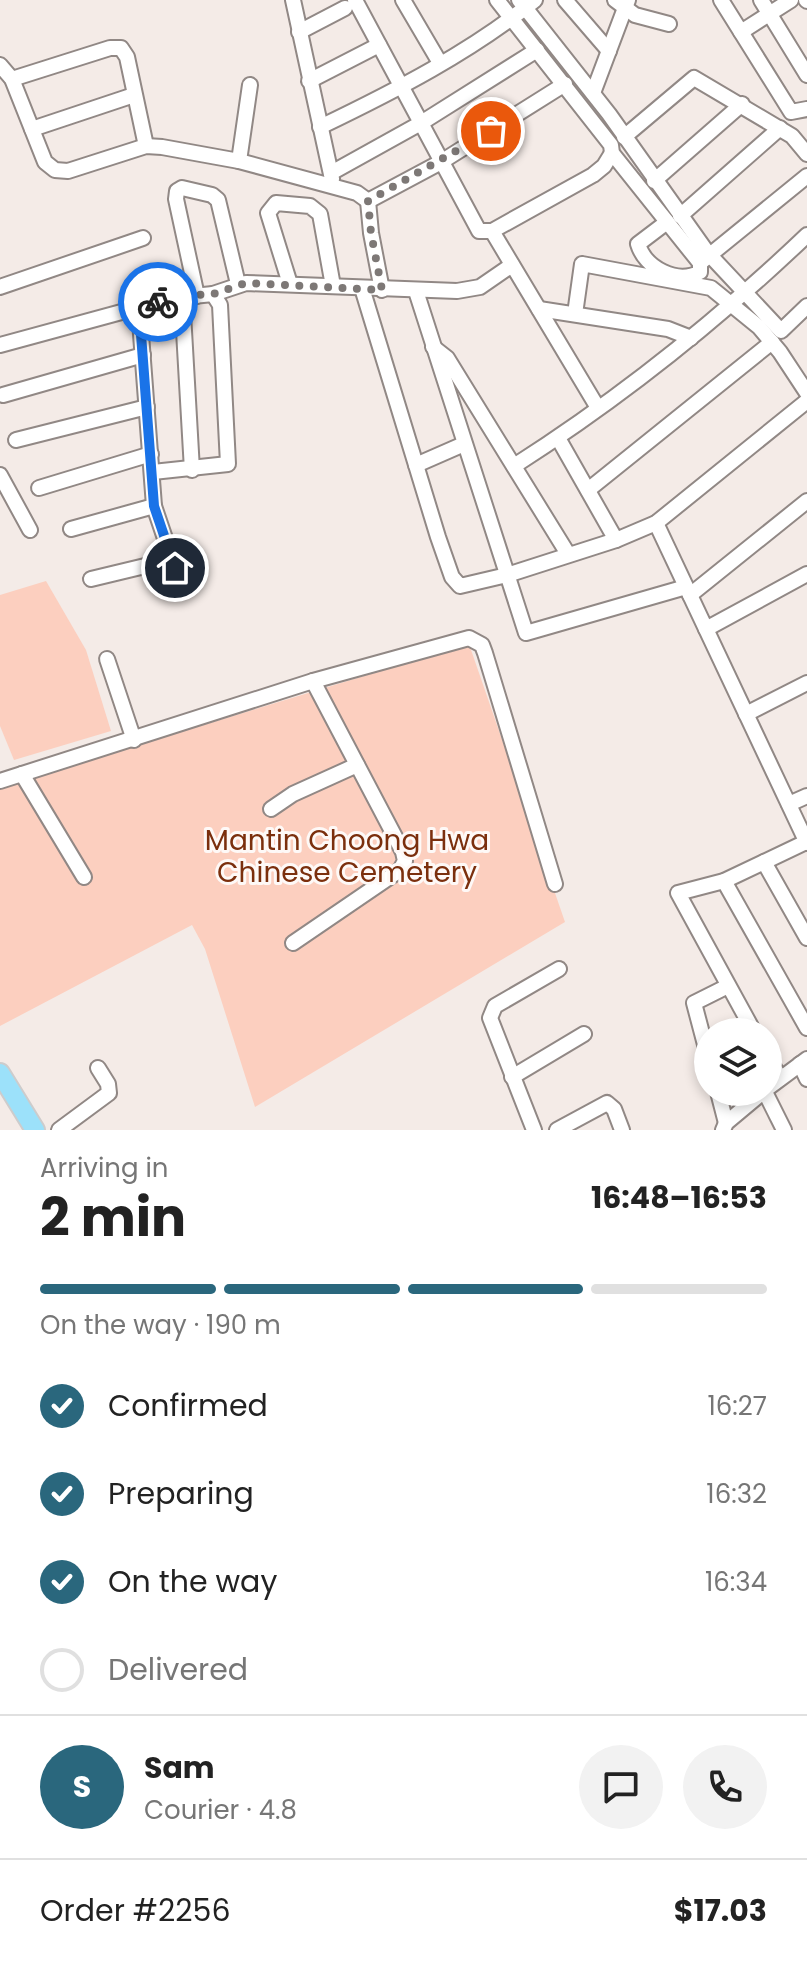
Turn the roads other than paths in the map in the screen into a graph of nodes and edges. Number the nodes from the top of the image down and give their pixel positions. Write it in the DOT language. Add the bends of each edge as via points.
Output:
graph roads {
  1 [pos="293,0"];
  2 [pos="403,0"];
  3 [pos="497,0"];
  4 [pos="565,0"];
  5 [pos="721,0"];
  6 [pos="761,0"];
  7 [pos="791,0"];
  8 [pos="527,3"];
  9 [pos="622,3"];
  10 [pos="350,4"];
  11 [pos="769,14"];
  12 [pos="512,18"];
  13 [pos="669,24"];
  14 [pos="299,32"];
  15 [pos="741,32"];
  16 [pos="379,45"];
  17 [pos="537,50"];
  18 [pos="609,51"];
  19 [pos="440,63"];
  20 [pos="0,65"];
  21 [pos="807,75"];
  22 [pos="12,79"];
  23 [pos="309,81"];
  24 [pos="565,84"];
  25 [pos="250,85"];
  26 [pos="402,86"];
  27 [pos="593,93"];
  28 [pos="134,95"];
  29 [pos="742,104"];
  30 [pos="807,109"];
  31 [pos="421,123"];
  32 [pos="320,127"];
  33 [pos="780,128"];
  34 [pos="32,129"];
  35 [pos="624,137"];
  36 [pos="146,146"];
  37 [pos="612,153"];
  38 [pos="807,154"];
  39 [pos="239,161"];
  40 [pos="441,162"];
  41 [pos="807,176"];
  42 [pos="332,180"];
  43 [pos="654,181"];
  44 [pos="368,201"];
  45 [pos="674,219"];
  46 [pos="486,231"];
  47 [pos="807,235"];
  48 [pos="143,238"];
  49 [pos="705,259"];
  50 [pos="512,265"];
  51 [pos="238,284"];
  52 [pos="290,284"];
  53 [pos="333,286"];
  54 [pos="0,287"];
  55 [pos="362,288"];
  56 [pos="382,290"];
  57 [pos="416,291"];
  58 [pos="213,294"];
  59 [pos="745,294"];
  60 [pos="189,296"];
  61 [pos="731,303"];
  62 [pos="807,306"];
  63 [pos="139,308"];
  64 [pos="539,309"];
  65 [pos="575,314"];
  66 [pos="776,337"];
  67 [pos="691,338"];
  68 [pos="0,345"];
  69 [pos="432,347"];
  70 [pos="143,355"];
  71 [pos="807,393"];
  72 [pos="3,395"];
  73 [pos="807,401"];
  74 [pos="147,407"];
  75 [pos="598,408"];
  76 [pos="558,438"];
  77 [pos="16,440"];
  78 [pos="464,444"];
  79 [pos="151,454"];
  80 [pos="416,465"];
  81 [pos="514,466"];
  82 [pos="192,470"];
  83 [pos="153,472"];
  84 [pos="0,475"];
  85 [pos="39,488"];
  86 [pos="588,490"];
  87 [pos="807,501"];
  88 [pos="154,506"];
  89 [pos="656,523"];
  90 [pos="71,529"];
  91 [pos="30,530"];
  92 [pos="616,540"];
  93 [pos="568,554"];
  94 [pos="807,574"];
  95 [pos="507,575"];
  96 [pos="91,579"];
  97 [pos="688,591"];
  98 [pos="706,629"];
  99 [pos="107,659"];
  100 [pos="313,681"];
  101 [pos="807,683"];
  102 [pos="746,714"];
  103 [pos="134,740"];
  104 [pos="357,765"];
  105 [pos="22,774"];
  106 [pos="0,781"];
  107 [pos="807,796"];
  108 [pos="789,804"];
  109 [pos="271,809"];
  110 [pos="807,842"];
  111 [pos="764,862"];
  112 [pos="84,877"];
  113 [pos="724,881"];
  114 [pos="555,884"];
  115 [pos="807,938"];
  116 [pos="293,943"];
  117 [pos="559,969"];
  118 [pos="728,986"];
  119 [pos="698,1018"];
  120 [pos="746,1018"];
  121 [pos="807,1028"];
  122 [pos="584,1034"];
  123 [pos="803,1061"];
  124 [pos="98,1068"];
  125 [pos="0,1073"];
  126 [pos="512,1077"];
  127 [pos="782,1077"];
  128 [pos="807,1079"];
  129 [pos="723,1106"];
  130 [pos="750,1106"];
  131 [pos="776,1106"];
  132 [pos="730,1125"];
  133 [pos="35,1130"];
  134 [pos="59,1130"];
  135 [pos="534,1130"];
  136 [pos="557,1130"];
  137 [pos="622,1130"];
  138 [pos="784,1130"];
  1 -- 14 [label="street"];
  2 -- 19 [label="street"];
  3 -- 12 [label="street"];
  4 -- 18 [label="street"];
  5 -- 15 [label="street"];
  6 -- 11 [label="street"];
  7 -- 11 [label="street"];
  8 -- 12 [label="street"];
  8 -- 27 [label="street"];
  9 -- 13 [label="street"];
  9 -- 18 [label="street"];
  10 -- 14 [label="street"];
  10 -- 16 [label="street"];
  11 -- 15 [label="street"];
  11 -- 21 [label="street"];
  12 -- 17 [label="street"];
  12 -- 19 [label="street"];
  14 -- 23 [label="street"];
  15 -- 30 [label="street" via="791,112"];
  16 -- 23 [label="street"];
  16 -- 26 [label="street"];
  17 -- 24 [label="street"];
  17 -- 31 [label="street"];
  18 -- 27 [label="street"];
  19 -- 26 [label="street"];
  20 -- 22 [label="street"];
  22 -- 28 [label="street" via="121,48"];
  22 -- 34 [label="street"];
  23 -- 32 [label="street"];
  24 -- 37 [label="street"];
  24 -- 40 [label="street"];
  25 -- 39 [label="street"];
  26 -- 31 [label="street"];
  26 -- 32 [label="street"];
  27 -- 35 [label="street"];
  28 -- 34 [label="street"];
  28 -- 36 [label="street"];
  29 -- 33 [label="street"];
  29 -- 35 [label="street" via="694,78"];
  29 -- 43 [label="street"];
  31 -- 40 [label="street"];
  31 -- 42 [label="street"];
  32 -- 42 [label="street"];
  33 -- 38 [label="street"];
  33 -- 45 [label="street"];
  34 -- 36 [label="street" via="45,162 55,170 68,171"];
  35 -- 43 [label="street"];
  36 -- 39 [label="street"];
  37 -- 45 [label="street"];
  37 -- 46 [label="street" via="593,175"];
  39 -- 42 [label="street"];
  40 -- 44 [label="street"];
  40 -- 46 [label="street"];
  41 -- 49 [label="street"];
  42 -- 44 [label="street"];
  43 -- 45 [label="street"];
  44 -- 56 [label="street"];
  45 -- 49 [label="street"];
  45 -- 49 [label="street" via="638,244 651,266 689,276 700,272"];
  46 -- 50 [label="street"];
  47 -- 59 [label="street"];
  48 -- 54 [label="street"];
  49 -- 59 [label="street"];
  50 -- 57 [label="street" via="480,287"];
  50 -- 64 [label="street"];
  51 -- 52 [label="street"];
  51 -- 58 [label="street"];
  51 -- 60 [label="street" via="218,200 182,188 176,199"];
  52 -- 53 [label="street"];
  52 -- 53 [label="street" via="268,213 276,203 310,206 320,214"];
  53 -- 55 [label="street"];
  55 -- 56 [label="street"];
  55 -- 80 [label="street"];
  56 -- 57 [label="street"];
  57 -- 69 [label="street"];
  58 -- 60 [label="street"];
  58 -- 82 [label="street" via="220,305 228,464"];
  59 -- 61 [label="street"];
  59 -- 66 [label="street"];
  60 -- 63 [label="street"];
  60 -- 82 [label="street"];
  61 -- 65 [label="street" via="711,288 582,264"];
  61 -- 66 [label="street"];
  61 -- 67 [label="street"];
  62 -- 66 [label="street"];
  63 -- 68 [label="street"];
  63 -- 70 [label="street"];
  64 -- 65 [label="street"];
  64 -- 75 [label="street"];
  65 -- 67 [label="street" via="668,329"];
  66 -- 71 [label="street"];
  66 -- 86 [label="street"];
  67 -- 75 [label="street"];
  69 -- 78 [label="street"];
  69 -- 81 [label="street" via="447,358"];
  70 -- 72 [label="street"];
  70 -- 74 [label="street"];
  73 -- 89 [label="street"];
  74 -- 77 [label="street"];
  74 -- 79 [label="street"];
  75 -- 76 [label="street"];
  76 -- 81 [label="street"];
  76 -- 86 [label="street"];
  78 -- 80 [label="street"];
  78 -- 95 [label="street"];
  79 -- 83 [label="street"];
  79 -- 85 [label="street"];
  80 -- 95 [label="street" via="452,577 460,586"];
  81 -- 93 [label="street"];
  82 -- 83 [label="street"];
  83 -- 88 [label="street"];
  84 -- 91 [label="street"];
  86 -- 92 [label="street"];
  87 -- 97 [label="street"];
  88 -- 90 [label="street"];
  88 -- 96 [label="street" via="173,564"];
  89 -- 92 [label="street"];
  89 -- 97 [label="street"];
  92 -- 93 [label="street"];
  93 -- 95 [label="street"];
  94 -- 98 [label="street"];
  95 -- 97 [label="street" via="526,633"];
  97 -- 98 [label="street"];
  98 -- 102 [label="street"];
  99 -- 103 [label="street"];
  100 -- 103 [label="street"];
  100 -- 104 [label="street"];
  100 -- 114 [label="street" via="462,639 476,640 485,653"];
  101 -- 102 [label="street"];
  102 -- 108 [label="street"];
  103 -- 105 [label="street"];
  104 -- 109 [label="street"];
  104 -- 116 [label="street" via="405,861 400,870"];
  105 -- 106 [label="street"];
  105 -- 112 [label="street"];
  107 -- 108 [label="street"];
  108 -- 110 [label="street"];
  110 -- 111 [label="street"];
  111 -- 113 [label="street"];
  111 -- 115 [label="street"];
  113 -- 118 [label="street" via="678,893"];
  113 -- 121 [label="street"];
  117 -- 126 [label="street" via="495,1006 490,1018"];
  118 -- 119 [label="street" via="694,1003"];
  118 -- 120 [label="street"];
  122 -- 126 [label="street"];
  123 -- 127 [label="street"];
  123 -- 128 [label="street"];
  124 -- 134 [label="street" via="109,1093"];
  125 -- 133 [label="main road"];
  126 -- 135 [label="street"];
  129 -- 132 [label="street"];
  130 -- 132 [label="street"];
  131 -- 138 [label="street"];
  136 -- 137 [label="street" via="607,1103"];
}
